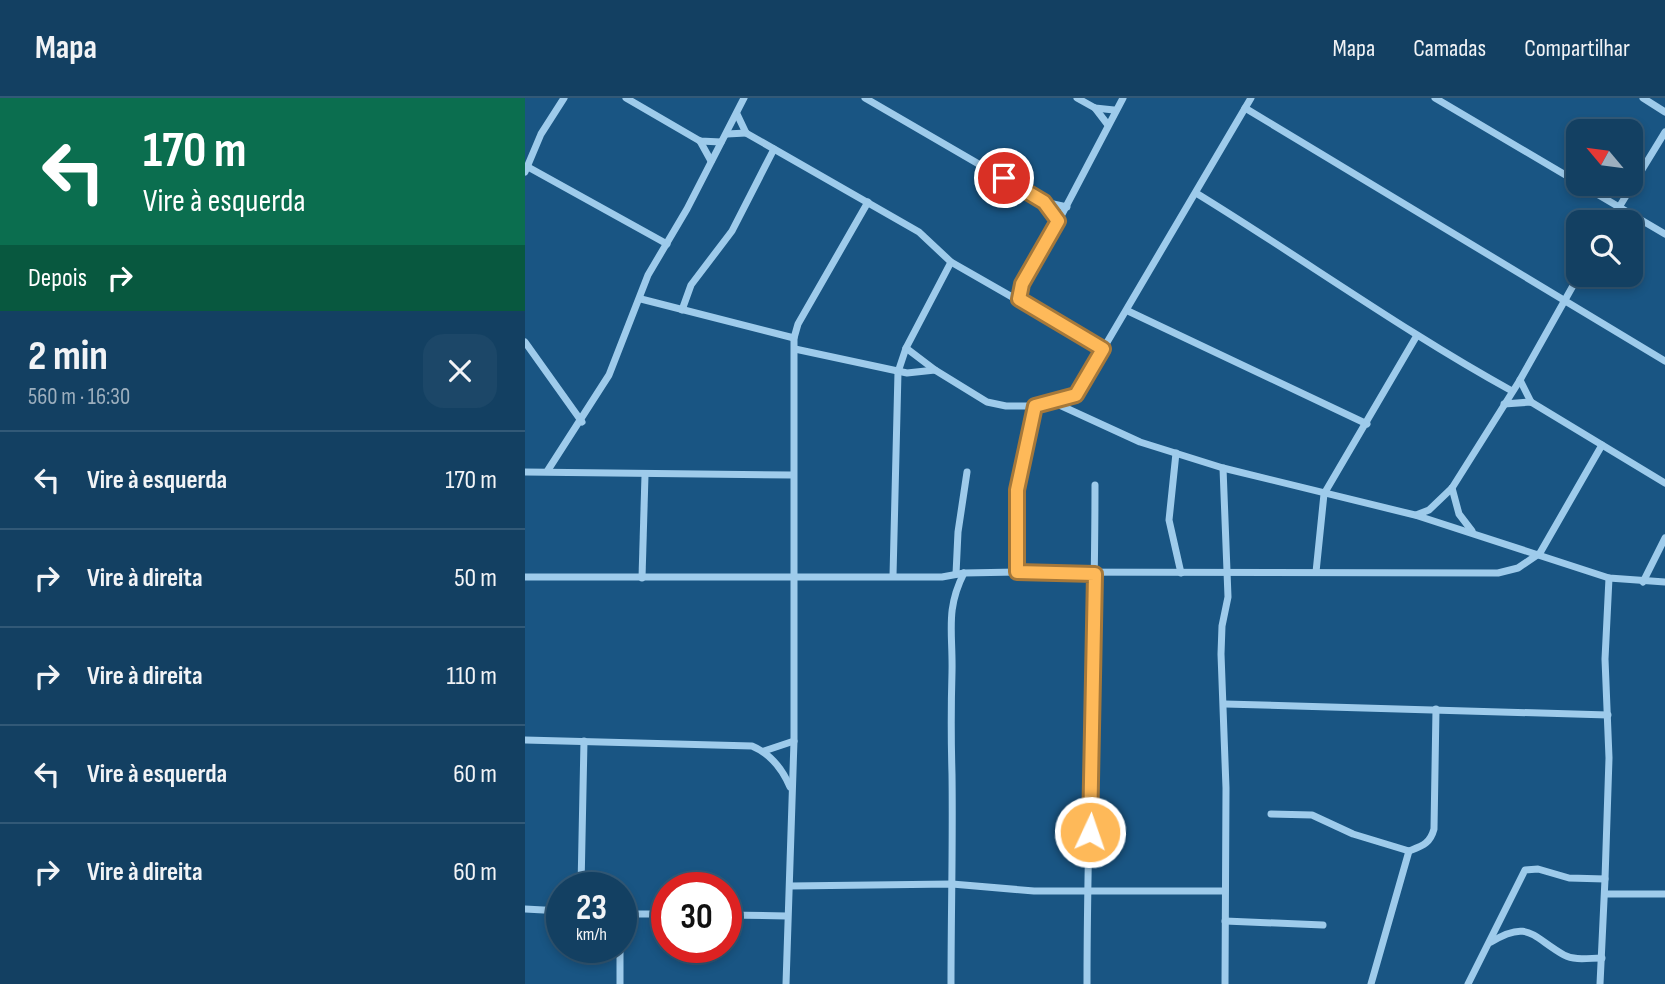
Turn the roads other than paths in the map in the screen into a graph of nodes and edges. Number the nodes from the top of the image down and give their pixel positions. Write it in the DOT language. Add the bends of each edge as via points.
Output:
graph roads {
  1 [pos="565,98"];
  2 [pos="626,98"];
  3 [pos="744,98"];
  4 [pos="866,98"];
  5 [pos="1077,98"];
  6 [pos="1123,98"];
  7 [pos="1251,98"];
  8 [pos="1436,98"];
  9 [pos="1643,98"];
  10 [pos="1095,108"];
  11 [pos="1245,108"];
  12 [pos="1114,110"];
  13 [pos="1665,111"];
  14 [pos="737,114"];
  15 [pos="1108,125"];
  16 [pos="1665,132"];
  17 [pos="746,133"];
  18 [pos="727,134"];
  19 [pos="700,141"];
  20 [pos="721,142"];
  21 [pos="774,149"];
  22 [pos="711,161"];
  23 [pos="526,169"];
  24 [pos="1566,175"];
  25 [pos="1196,193"];
  26 [pos="1601,196"];
  27 [pos="868,202"];
  28 [pos="1044,202"];
  29 [pos="1067,207"];
  30 [pos="1619,207"];
  31 [pos="1617,210"];
  32 [pos="1058,221"];
  33 [pos="1665,234"];
  34 [pos="667,244"];
  35 [pos="951,262"];
  36 [pos="1022,284"];
  37 [pos="1572,287"];
  38 [pos="1004,291"];
  39 [pos="641,299"];
  40 [pos="1019,299"];
  41 [pos="1564,299"];
  42 [pos="682,310"];
  43 [pos="1128,311"];
  44 [pos="1416,337"];
  45 [pos="794,338"];
  46 [pos="525,342"];
  47 [pos="906,348"];
  48 [pos="530,349"];
  49 [pos="795,349"];
  50 [pos="1103,349"];
  51 [pos="525,357"];
  52 [pos="1665,361"];
  53 [pos="935,370"];
  54 [pos="898,372"];
  55 [pos="1520,380"];
  56 [pos="1512,391"];
  57 [pos="1076,395"];
  58 [pos="1055,402"];
  59 [pos="1531,402"];
  60 [pos="1504,404"];
  61 [pos="1035,406"];
  62 [pos="1081,414"];
  63 [pos="582,422"];
  64 [pos="1367,424"];
  65 [pos="1602,445"];
  66 [pos="1176,453"];
  67 [pos="1223,468"];
  68 [pos="548,470"];
  69 [pos="525,472"];
  70 [pos="967,472"];
  71 [pos="645,475"];
  72 [pos="792,475"];
  73 [pos="1665,483"];
  74 [pos="1095,485"];
  75 [pos="1452,488"];
  76 [pos="1324,494"];
  77 [pos="1415,515"];
  78 [pos="1473,532"];
  79 [pos="1665,538"];
  80 [pos="1540,553"];
  81 [pos="1017,572"];
  82 [pos="1317,572"];
  83 [pos="960,573"];
  84 [pos="1181,573"];
  85 [pos="1227,573"];
  86 [pos="1095,574"];
  87 [pos="792,576"];
  88 [pos="893,576"];
  89 [pos="525,577"];
  90 [pos="942,577"];
  91 [pos="642,578"];
  92 [pos="1609,578"];
  93 [pos="1643,582"];
  94 [pos="1665,582"];
  95 [pos="954,592"];
  96 [pos="1225,705"];
  97 [pos="1436,709"];
  98 [pos="1608,715"];
  99 [pos="525,740"];
  100 [pos="584,741"];
  101 [pos="793,741"];
  102 [pos="764,751"];
  103 [pos="791,787"];
  104 [pos="1271,814"];
  105 [pos="1409,852"];
  106 [pos="581,872"];
  107 [pos="1605,879"];
  108 [pos="952,884"];
  109 [pos="790,886"];
  110 [pos="1086,891"];
  111 [pos="1225,891"];
  112 [pos="1605,894"];
  113 [pos="1665,894"];
  114 [pos="525,909"];
  115 [pos="546,910"];
  116 [pos="742,915"];
  117 [pos="787,916"];
  118 [pos="1225,921"];
  119 [pos="1323,925"];
  120 [pos="1490,943"];
  121 [pos="1602,958"];
  122 [pos="620,963"];
  123 [pos="620,984"];
  124 [pos="786,984"];
  125 [pos="951,984"];
  126 [pos="1087,984"];
  127 [pos="1225,984"];
  128 [pos="1371,984"];
  129 [pos="1468,984"];
  130 [pos="1600,984"];
  1 -- 23 [label="street" via="541,134"];
  2 -- 19 [label="street"];
  3 -- 14 [label="street"];
  4 -- 28 [label="street"];
  5 -- 10 [label="street"];
  6 -- 12 [label="street"];
  7 -- 11 [label="street"];
  8 -- 24 [label="street"];
  9 -- 13 [label="street"];
  10 -- 12 [label="street"];
  10 -- 15 [label="street"];
  11 -- 25 [label="street"];
  11 -- 41 [label="street"];
  12 -- 15 [label="street"];
  14 -- 17 [label="street"];
  14 -- 18 [label="street"];
  15 -- 29 [label="street"];
  16 -- 30 [label="street"];
  17 -- 18 [label="street"];
  17 -- 21 [label="street"];
  18 -- 20 [label="street"];
  19 -- 20 [label="street"];
  19 -- 22 [label="street"];
  20 -- 22 [label="street"];
  21 -- 27 [label="street"];
  21 -- 42 [label="street" via="732,231 691,285"];
  22 -- 34 [label="street"];
  23 -- 34 [label="street"];
  25 -- 43 [label="street"];
  25 -- 44 [label="street" via="1308,262"];
  26 -- 30 [label="street"];
  27 -- 35 [label="street" via="930,241"];
  27 -- 45 [label="street"];
  28 -- 29 [label="street"];
  28 -- 32 [label="street"];
  29 -- 32 [label="street"];
  30 -- 31 [label="street"];
  30 -- 33 [label="street"];
  32 -- 36 [label="street"];
  34 -- 39 [label="street" via="648,275"];
  35 -- 38 [label="street"];
  35 -- 47 [label="street"];
  36 -- 38 [label="street"];
  36 -- 40 [label="street"];
  37 -- 41 [label="street"];
  38 -- 40 [label="street"];
  39 -- 42 [label="street"];
  39 -- 63 [label="street" via="609,374"];
  40 -- 50 [label="street"];
  41 -- 52 [label="street"];
  41 -- 55 [label="street"];
  42 -- 45 [label="street"];
  43 -- 50 [label="street"];
  43 -- 64 [label="street"];
  44 -- 56 [label="street"];
  44 -- 64 [label="street"];
  45 -- 49 [label="street"];
  46 -- 48 [label="street"];
  47 -- 53 [label="street"];
  47 -- 54 [label="street"];
  48 -- 51 [label="street"];
  48 -- 63 [label="street"];
  49 -- 54 [label="street"];
  49 -- 72 [label="street"];
  50 -- 57 [label="street"];
  53 -- 54 [label="street"];
  53 -- 61 [label="street" via="987,402"];
  54 -- 88 [label="street"];
  55 -- 56 [label="street"];
  55 -- 59 [label="street"];
  56 -- 60 [label="street"];
  57 -- 58 [label="street"];
  57 -- 62 [label="street"];
  58 -- 61 [label="street"];
  58 -- 62 [label="street"];
  59 -- 60 [label="street"];
  59 -- 65 [label="street"];
  60 -- 75 [label="street"];
  61 -- 81 [label="street" via="1017,490"];
  62 -- 66 [label="street"];
  63 -- 68 [label="street"];
  64 -- 76 [label="street"];
  65 -- 73 [label="street"];
  65 -- 80 [label="street"];
  66 -- 67 [label="street"];
  66 -- 84 [label="street" via="1169,520"];
  67 -- 76 [label="street"];
  67 -- 85 [label="street"];
  68 -- 69 [label="street"];
  68 -- 71 [label="street"];
  70 -- 83 [label="street" via="958,532"];
  71 -- 72 [label="street"];
  71 -- 91 [label="street"];
  72 -- 87 [label="street"];
  74 -- 86 [label="street"];
  75 -- 77 [label="street" via="1429,510"];
  75 -- 78 [label="street" via="1459,514"];
  76 -- 77 [label="street"];
  76 -- 82 [label="street"];
  77 -- 78 [label="street"];
  78 -- 80 [label="street"];
  79 -- 93 [label="street"];
  80 -- 82 [label="street" via="1518,568 1498,573"];
  80 -- 92 [label="street"];
  81 -- 83 [label="street"];
  81 -- 86 [label="street"];
  82 -- 85 [label="street"];
  83 -- 90 [label="street"];
  83 -- 95 [label="street"];
  84 -- 85 [label="street"];
  84 -- 86 [label="street"];
  85 -- 96 [label="street" via="1221,654"];
  86 -- 110 [label="street" via="1092,805"];
  87 -- 88 [label="street"];
  87 -- 91 [label="street"];
  87 -- 101 [label="street"];
  88 -- 90 [label="street"];
  89 -- 91 [label="street"];
  90 -- 95 [label="street"];
  92 -- 93 [label="street"];
  92 -- 98 [label="street"];
  93 -- 94 [label="street"];
  95 -- 108 [label="street" via="949,727"];
  96 -- 97 [label="street"];
  96 -- 111 [label="street"];
  97 -- 98 [label="street"];
  97 -- 105 [label="street" via="1434,829 1431,840"];
  98 -- 107 [label="street"];
  99 -- 100 [label="street"];
  100 -- 102 [label="street" via="740,744"];
  100 -- 106 [label="street"];
  101 -- 102 [label="street"];
  101 -- 103 [label="street"];
  102 -- 103 [label="street"];
  103 -- 109 [label="street"];
  104 -- 105 [label="street" via="1312,815"];
  105 -- 128 [label="street"];
  107 -- 112 [label="street"];
  107 -- 120 [label="street" via="1525,870"];
  108 -- 109 [label="street"];
  108 -- 110 [label="street"];
  108 -- 125 [label="street"];
  109 -- 117 [label="street"];
  110 -- 111 [label="street"];
  110 -- 126 [label="street"];
  111 -- 118 [label="street"];
  112 -- 113 [label="street"];
  112 -- 121 [label="street"];
  114 -- 115 [label="street"];
  116 -- 117 [label="street"];
  117 -- 124 [label="street"];
  118 -- 119 [label="street"];
  118 -- 127 [label="street"];
  120 -- 121 [label="street" via="1507,933 1528,931 1574,958"];
  120 -- 129 [label="street"];
  121 -- 130 [label="street"];
  122 -- 123 [label="street"];
}
